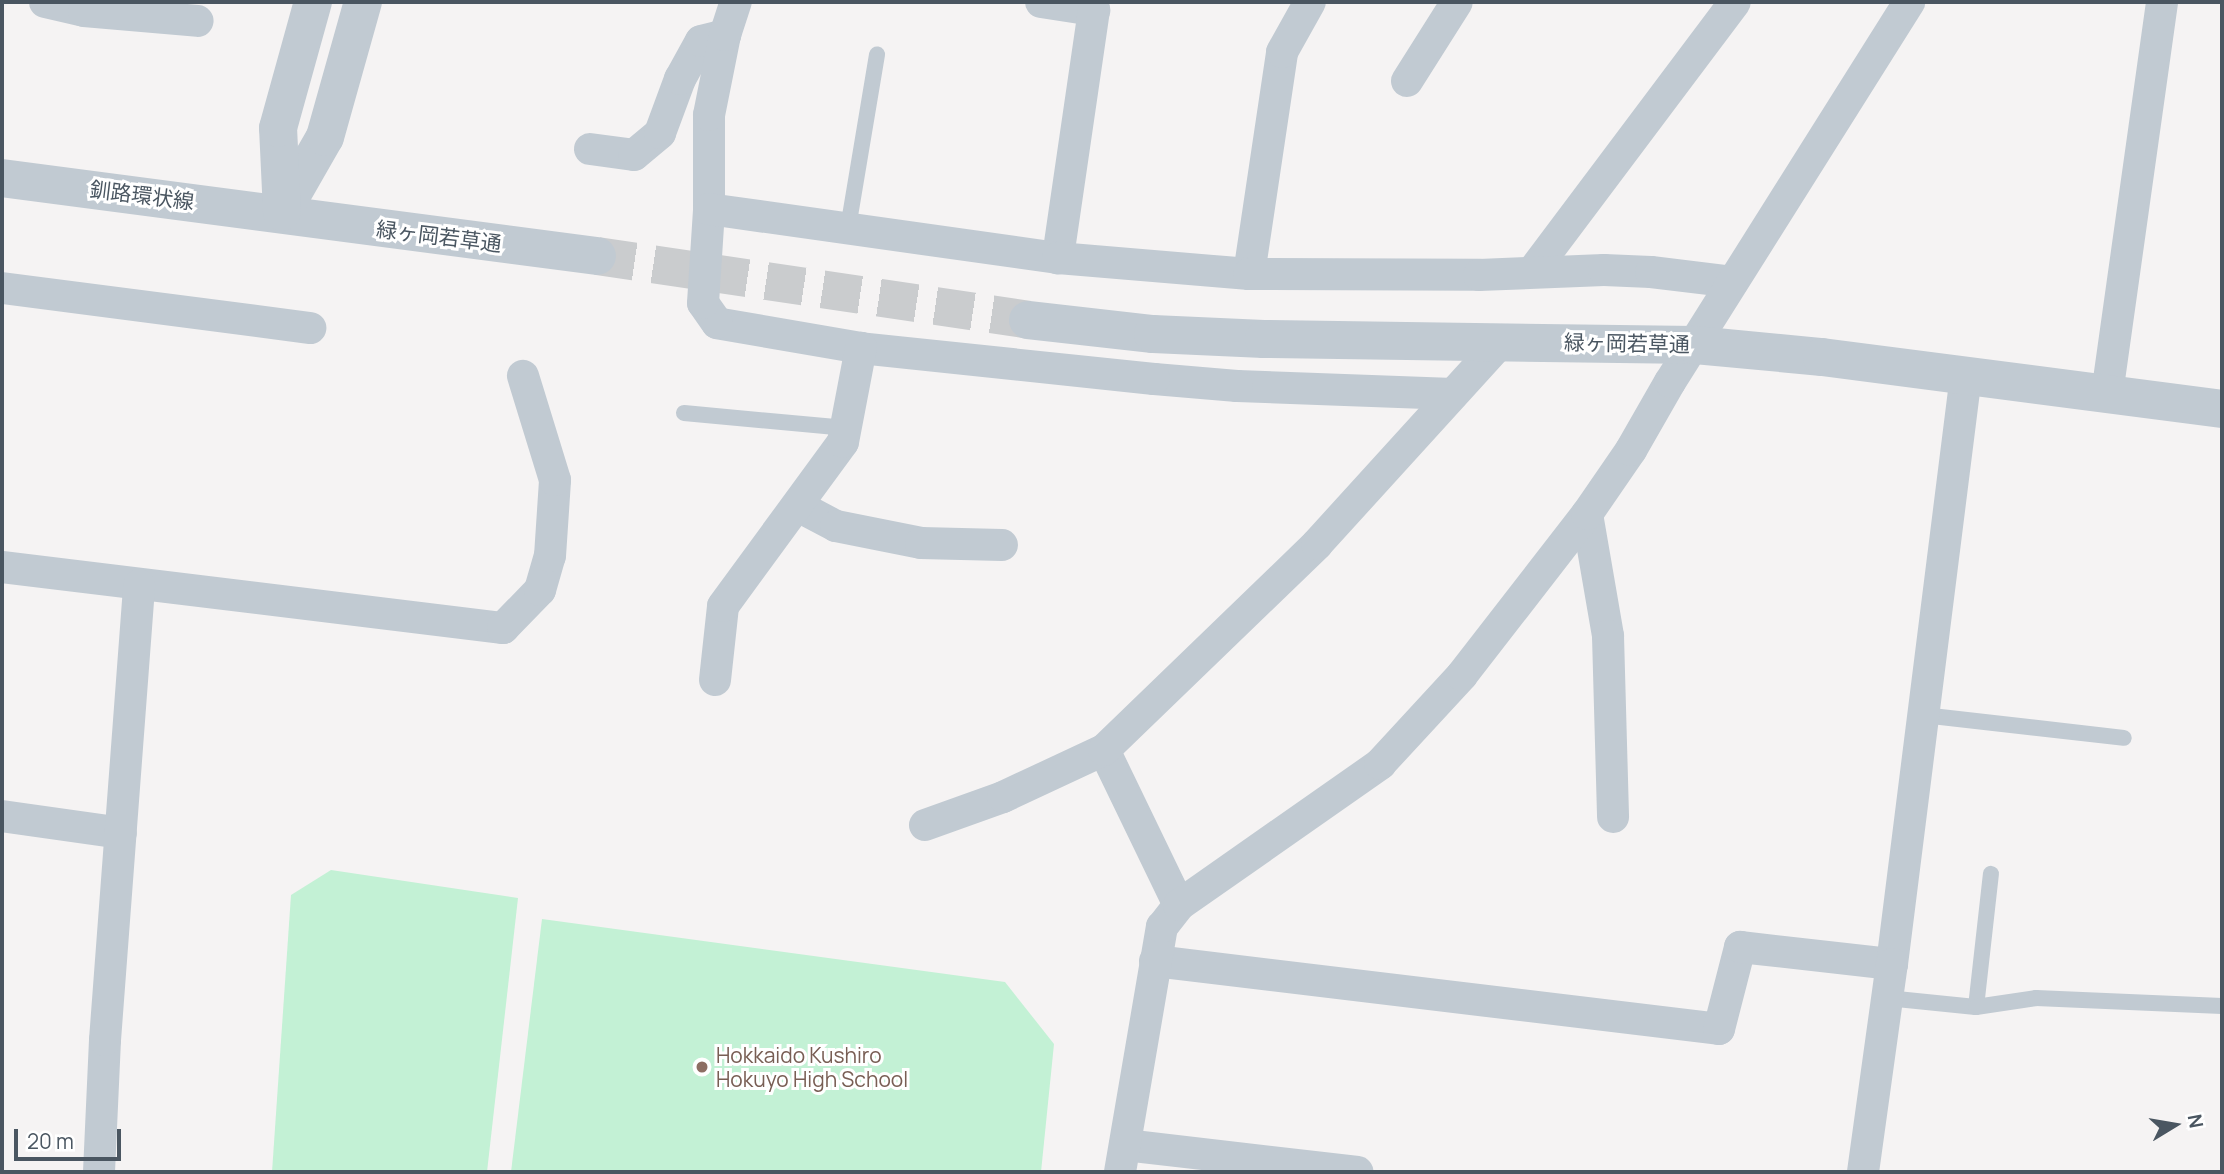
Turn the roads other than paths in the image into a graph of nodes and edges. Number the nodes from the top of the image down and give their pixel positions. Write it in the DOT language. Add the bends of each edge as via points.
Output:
graph roads {
  1 [pos="45,2"];
  2 [pos="313,2"];
  3 [pos="363,2"];
  4 [pos="736,2"];
  5 [pos="1041,2"];
  6 [pos="1310,2"];
  7 [pos="1457,2"];
  8 [pos="1735,2"];
  9 [pos="1909,2"];
  10 [pos="2162,2"];
  11 [pos="198,21"];
  12 [pos="725,36"];
  13 [pos="877,54"];
  14 [pos="1407,81"];
  15 [pos="590,149"];
  16 [pos="2,178"];
  17 [pos="709,209"];
  18 [pos="282,212"];
  19 [pos="848,228"];
  20 [pos="597,256"];
  21 [pos="1058,258"];
  22 [pos="1533,271"];
  23 [pos="1249,274"];
  24 [pos="1732,282"];
  25 [pos="2,288"];
  26 [pos="1028,320"];
  27 [pos="310,328"];
  28 [pos="1501,342"];
  29 [pos="1695,345"];
  30 [pos="861,348"];
  31 [pos="1966,375"];
  32 [pos="523,376"];
  33 [pos="1453,394"];
  34 [pos="2107,394"];
  35 [pos="2222,410"];
  36 [pos="684,413"];
  37 [pos="846,428"];
  38 [pos="798,506"];
  39 [pos="1587,514"];
  40 [pos="1002,545"];
  41 [pos="2,567"];
  42 [pos="139,584"];
  43 [pos="715,680"];
  44 [pos="1923,715"];
  45 [pos="2124,738"];
  46 [pos="1104,750"];
  47 [pos="2,816"];
  48 [pos="1614,817"];
  49 [pos="925,825"];
  50 [pos="121,833"];
  51 [pos="1991,874"];
  52 [pos="1179,905"];
  53 [pos="1155,961"];
  54 [pos="1892,964"];
  55 [pos="1887,998"];
  56 [pos="2222,1006"];
  57 [pos="1976,1007"];
  58 [pos="1122,1159"];
  59 [pos="99,1172"];
  60 [pos="1357,1172"];
  61 [pos="1863,1172"];
  1 -- 11 [label="street" via="85,11"];
  2 -- 18 [label="street" via="278,128"];
  3 -- 18 [label="street" via="325,137"];
  4 -- 12 [label="street"];
  5 -- 21 [label="street" via="1094,10"];
  6 -- 23 [label="street" via="1282,51"];
  7 -- 14 [label="street"];
  8 -- 22 [label="street"];
  9 -- 24 [label="street"];
  10 -- 34 [label="street"];
  12 -- 15 [label="street" via="701,41 680,79 660,132 634,155"];
  12 -- 17 [label="street" via="709,115"];
  13 -- 19 [label="lane"];
  16 -- 18 [label="street, 釧路環状線"];
  17 -- 19 [label="street"];
  17 -- 30 [label="street" via="703,303 717,323"];
  18 -- 20 [label="street, 緑ヶ岡若草通"];
  19 -- 21 [label="street"];
  21 -- 23 [label="street"];
  22 -- 23 [label="street"];
  22 -- 24 [label="street" via="1651,272"];
  24 -- 29 [label="street"];
  25 -- 27 [label="street"];
  26 -- 28 [label="street, 緑ヶ岡若草通" via="1153,334"];
  28 -- 29 [label="street, 緑ヶ岡若草通"];
  28 -- 33 [label="street"];
  29 -- 31 [label="street, 緑ヶ岡若草通"];
  29 -- 39 [label="street"];
  30 -- 33 [label="street" via="1237,386"];
  30 -- 37 [label="street"];
  31 -- 34 [label="street, 緑ヶ岡若草通"];
  31 -- 44 [label="street"];
  32 -- 42 [label="street" via="555,480 550,556 540,590 503,628"];
  33 -- 46 [label="street" via="1317,544"];
  34 -- 35 [label="street, 緑ヶ岡若草通"];
  36 -- 37 [label="lane"];
  37 -- 38 [label="street" via="844,442"];
  38 -- 40 [label="street" via="836,526 909,540"];
  38 -- 43 [label="street" via="723,606"];
  39 -- 48 [label="street" via="1608,636"];
  39 -- 52 [label="street" via="1462,675 1380,764"];
  41 -- 42 [label="street"];
  42 -- 50 [label="street"];
  44 -- 45 [label="lane"];
  44 -- 54 [label="street"];
  46 -- 49 [label="street" via="1003,797"];
  46 -- 52 [label="street"];
  47 -- 50 [label="street"];
  50 -- 59 [label="street"];
  51 -- 57 [label="lane"];
  52 -- 53 [label="street" via="1162,927"];
  53 -- 54 [label="street" via="1719,1030 1740,947"];
  53 -- 58 [label="street"];
  54 -- 55 [label="street"];
  55 -- 57 [label="lane"];
  55 -- 61 [label="street"];
  56 -- 57 [label="lane" via="2036,998"];
  58 -- 60 [label="street"];
}
